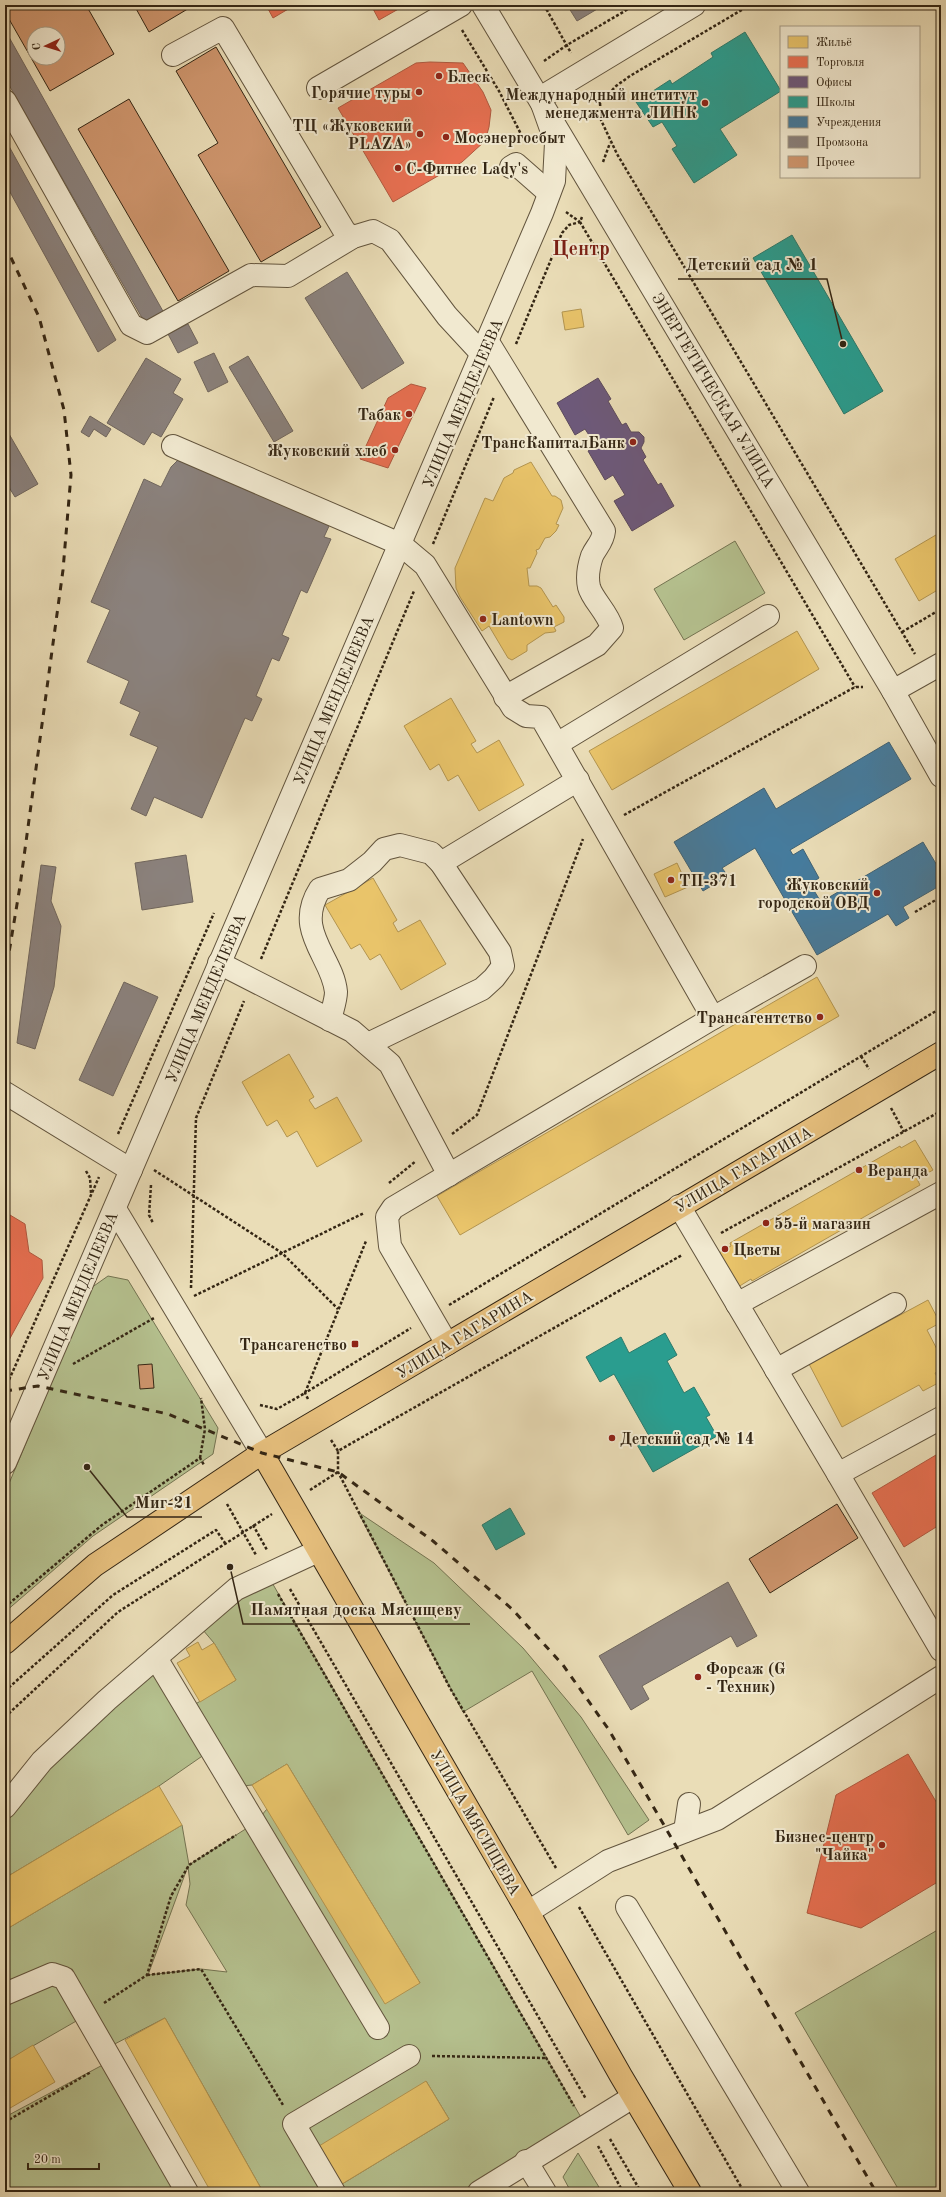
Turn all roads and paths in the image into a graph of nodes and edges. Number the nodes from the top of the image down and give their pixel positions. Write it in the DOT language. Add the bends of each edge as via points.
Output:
graph roads {
  1 [pos="483,5"];
  2 [pos="635,5"];
  3 [pos="686,7"];
  4 [pos="461,15"];
  5 [pos="173,55"];
  6 [pos="525,75"];
  7 [pos="318,88"];
  8 [pos="540,98"];
  9 [pos="5,101"];
  10 [pos="600,103"];
  11 [pos="528,147"];
  12 [pos="511,167"];
  13 [pos="549,193"];
  14 [pos="580,222"];
  15 [pos="353,237"];
  16 [pos="486,349"];
  17 [pos="506,369"];
  18 [pos="173,446"];
  19 [pos="400,544"];
  20 [pos="425,565"];
  21 [pos="941,609"];
  22 [pos="768,616"];
  23 [pos="902,632"];
  24 [pos="934,669"];
  25 [pos="893,691"];
  26 [pos="505,697"];
  27 [pos="557,744"];
  28 [pos="941,776"];
  29 [pos="578,780"];
  30 [pos="604,826"];
  31 [pos="441,863"];
  32 [pos="941,897"];
  33 [pos="217,907"];
  34 [pos="915,912"];
  35 [pos="219,963"];
  36 [pos="805,966"];
  37 [pos="253,980"];
  38 [pos="941,1008"];
  39 [pos="713,1018"];
  40 [pos="330,1020"];
  41 [pos="368,1044"];
  42 [pos="941,1053"];
  43 [pos="5,1093"];
  44 [pos="941,1111"];
  45 [pos="434,1147"];
  46 [pos="108,1156"];
  47 [pos="131,1170"];
  48 [pos="449,1175"];
  49 [pos="152,1177"];
  50 [pos="151,1184"];
  51 [pos="388,1187"];
  52 [pos="941,1192"];
  53 [pos="194,1195"];
  54 [pos="679,1206"];
  55 [pos="115,1208"];
  56 [pos="366,1212"];
  57 [pos="155,1229"];
  58 [pos="368,1235"];
  59 [pos="701,1244"];
  60 [pos="282,1253"];
  61 [pos="737,1304"];
  62 [pos="895,1304"];
  63 [pos="174,1307"];
  64 [pos="338,1309"];
  65 [pos="430,1317"];
  66 [pos="447,1344"];
  67 [pos="776,1370"];
  68 [pos="39,1384"];
  69 [pos="5,1389"];
  70 [pos="305,1393"];
  71 [pos="256,1404"];
  72 [pos="941,1418"];
  73 [pos="319,1420"];
  74 [pos="338,1451"];
  75 [pos="262,1453"];
  76 [pos="5,1463"];
  77 [pos="838,1474"];
  78 [pos="215,1483"];
  79 [pos="253,1525"];
  80 [pos="243,1532"];
  81 [pos="225,1543"];
  82 [pos="318,1550"];
  83 [pos="273,1572"];
  84 [pos="5,1607"];
  85 [pos="5,1643"];
  86 [pos="941,1650"];
  87 [pos="156,1658"];
  88 [pos="941,1677"];
  89 [pos="5,1691"];
  90 [pos="5,1717"];
  91 [pos="689,1804"];
  92 [pos="5,1807"];
  93 [pos="255,1823"];
  94 [pos="685,1831"];
  95 [pos="568,1888"];
  96 [pos="627,1907"];
  97 [pos="528,1912"];
  98 [pos="147,1975"];
  99 [pos="5,1994"];
  100 [pos="86,2015"];
  101 [pos="378,2028"];
  102 [pos="409,2056"];
  103 [pos="547,2058"];
  104 [pos="112,2060"];
  105 [pos="633,2097"];
  106 [pos="5,2122"];
  107 [pos="592,2122"];
  108 [pos="294,2124"];
  109 [pos="526,2161"];
  110 [pos="187,2192"];
  111 [pos="334,2192"];
  112 [pos="479,2192"];
  113 [pos="545,2192"];
  114 [pos="623,2192"];
  115 [pos="641,2192"];
  116 [pos="690,2192"];
  117 [pos="744,2192"];
  118 [pos="798,2192"];
  1 -- 6 [label="street, ЭНЕРГЕТИЧЕСКАЯ УЛИЦА"];
  2 -- 6 [label="path" via="567,45"];
  3 -- 8 [label="street"];
  4 -- 7 [label="street"];
  4 -- 11 [label="path"];
  5 -- 15 [label="street" via="223,28 345,232"];
  6 -- 8 [label="street, ЭНЕРГЕТИЧЕСКАЯ УЛИЦА"];
  8 -- 13 [label="street, УЛИЦА МЕНДЕЛЕЕВА" via="556,143 554,181"];
  8 -- 25 [label="street, ЭНЕРГЕТИЧЕСКАЯ УЛИЦА"];
  9 -- 15 [label="street" via="131,325 147,333 250,275 288,276"];
  10 -- 23 [label="path" via="601,120 617,154"];
  12 -- 13 [label="street" via="516,164"];
  13 -- 16 [label="street, УЛИЦА МЕНДЕЛЕЕВА"];
  14 -- 17 [label="path" via="568,225 562,233"];
  15 -- 16 [label="street" via="373,231 390,240 447,316"];
  16 -- 17 [label="street"];
  16 -- 19 [label="street, УЛИЦА МЕНДЕЛЕЕВА"];
  17 -- 20 [label="path"];
  17 -- 26 [label="street" via="604,531 604,539 592,556 588,577 589,589 609,618 612,628 597,645"];
  18 -- 19 [label="street"];
  19 -- 20 [label="street"];
  19 -- 35 [label="street, УЛИЦА МЕНДЕЛЕЕВА"];
  20 -- 26 [label="street"];
  20 -- 37 [label="path"];
  21 -- 23 [label="path"];
  22 -- 27 [label="street"];
  23 -- 24 [label="path"];
  24 -- 25 [label="street"];
  25 -- 28 [label="street, ЭНЕРГЕТИЧЕСКАЯ УЛИЦА"];
  25 -- 30 [label="path" via="855,686"];
  26 -- 27 [label="street" via="513,708 526,716 541,717"];
  27 -- 29 [label="street"];
  29 -- 30 [label="street"];
  29 -- 31 [label="street"];
  30 -- 39 [label="street"];
  30 -- 45 [label="path" via="583,838 477,1115"];
  31 -- 40 [label="street" via="431,853 400,845 384,849 349,880 320,889 314,898 311,921 314,941 331,975 336,992"];
  31 -- 41 [label="street" via="500,952 503,966 482,989"];
  32 -- 34 [label="path"];
  33 -- 46 [label="path"];
  35 -- 37 [label="street"];
  35 -- 47 [label="street, УЛИЦА МЕНДЕЛЕЕВА"];
  36 -- 39 [label="street"];
  37 -- 40 [label="street"];
  37 -- 53 [label="path" via="196,1118"];
  38 -- 65 [label="path"];
  39 -- 48 [label="street"];
  40 -- 41 [label="street" via="352,1031"];
  41 -- 45 [label="street" via="390,1064"];
  42 -- 54 [label="main road, УЛИЦА ГАГАРИНА"];
  43 -- 46 [label="street"];
  44 -- 59 [label="path"];
  45 -- 48 [label="street"];
  45 -- 51 [label="path" via="390,1180"];
  46 -- 47 [label="street"];
  46 -- 69 [label="path"];
  47 -- 55 [label="street, УЛИЦА МЕНДЕЛЕЕВА"];
  48 -- 65 [label="street" via="394,1208 387,1217 387,1230 394,1256"];
  49 -- 53 [label="path" via="152,1169"];
  50 -- 57 [label="path" via="149,1215"];
  52 -- 61 [label="street"];
  53 -- 60 [label="path"];
  53 -- 60 [label="path" via="190,1298"];
  54 -- 59 [label="street"];
  54 -- 66 [label="main road, УЛИЦА ГАГАРИНА"];
  55 -- 63 [label="street"];
  55 -- 68 [label="street, УЛИЦА МЕНДЕЛЕЕВА"];
  56 -- 60 [label="path"];
  58 -- 64 [label="path"];
  59 -- 61 [label="street"];
  59 -- 74 [label="path"];
  60 -- 64 [label="path"];
  61 -- 67 [label="street"];
  62 -- 67 [label="street"];
  63 -- 68 [label="path"];
  63 -- 75 [label="street"];
  64 -- 70 [label="path"];
  65 -- 66 [label="street"];
  65 -- 70 [label="path"];
  66 -- 73 [label="main road, УЛИЦА ГАГАРИНА"];
  67 -- 77 [label="street"];
  68 -- 76 [label="street, УЛИЦА МЕНДЕЛЕЕВА"];
  70 -- 71 [label="path" via="277,1409"];
  70 -- 73 [label="path"];
  72 -- 77 [label="street"];
  73 -- 74 [label="path"];
  73 -- 75 [label="main road, УЛИЦА ГАГАРИНА"];
  74 -- 95 [label="path" via="338,1472 450,1688"];
  75 -- 78 [label="main road, УЛИЦА ГАГАРИНА"];
  75 -- 82 [label="main road, УЛИЦА МЯСИЩЕВА"];
  77 -- 86 [label="street"];
  78 -- 80 [label="path"];
  78 -- 84 [label="path" via="200,1458 102,1525"];
  78 -- 85 [label="main road, УЛИЦА ГАГАРИНА" via="95,1565"];
  79 -- 83 [label="path"];
  80 -- 81 [label="path"];
  80 -- 83 [label="path"];
  81 -- 89 [label="path" via="216,1530 113,1595"];
  81 -- 90 [label="path" via="118,1612"];
  82 -- 83 [label="street"];
  82 -- 97 [label="main road, УЛИЦА МЯСИЩЕВА"];
  83 -- 87 [label="street" via="236,1589"];
  83 -- 103 [label="path"];
  83 -- 107 [label="path"];
  87 -- 92 [label="street" via="42,1761"];
  87 -- 93 [label="street"];
  88 -- 94 [label="street" via="717,1818"];
  91 -- 94 [label="street"];
  93 -- 98 [label="path" via="189,1865 172,1896"];
  93 -- 101 [label="street"];
  94 -- 95 [label="street" via="608,1861"];
  95 -- 97 [label="street"];
  95 -- 117 [label="path"];
  96 -- 118 [label="street"];
  97 -- 105 [label="main road, УЛИЦА МЯСИЩЕВА"];
  98 -- 100 [label="path"];
  98 -- 108 [label="path" via="201,1968"];
  99 -- 100 [label="street" via="52,1974 64,1978"];
  100 -- 104 [label="street"];
  102 -- 103 [label="path"];
  102 -- 108 [label="street"];
  103 -- 107 [label="path"];
  104 -- 106 [label="path"];
  104 -- 110 [label="street"];
  105 -- 107 [label="street"];
  105 -- 116 [label="main road, УЛИЦА МЯСИЩЕВА"];
  107 -- 109 [label="street"];
  107 -- 114 [label="path"];
  107 -- 115 [label="path"];
  108 -- 111 [label="street"];
  109 -- 112 [label="street"];
  109 -- 113 [label="street"];
}
